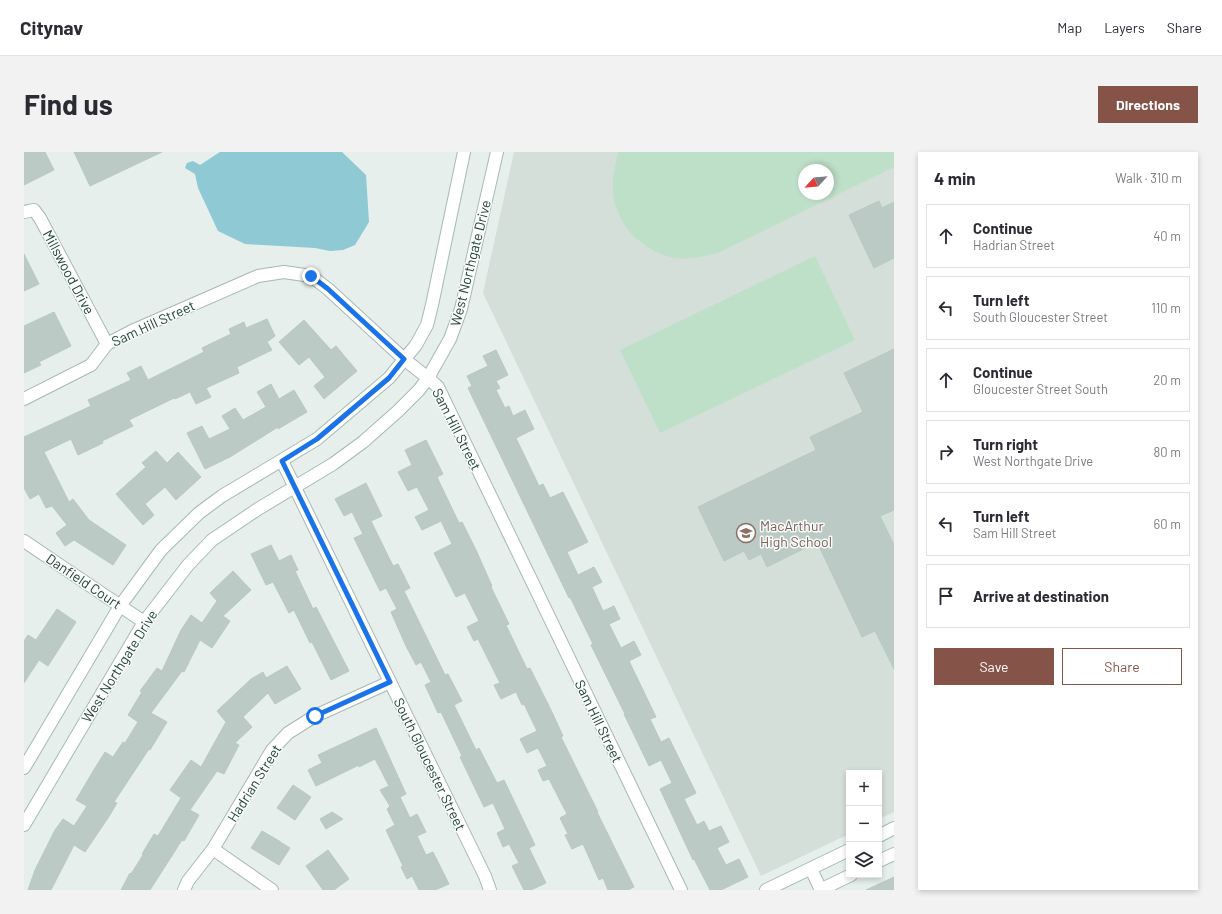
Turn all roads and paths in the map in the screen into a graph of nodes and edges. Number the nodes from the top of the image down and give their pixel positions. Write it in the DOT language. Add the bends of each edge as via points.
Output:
graph roads {
  1 [pos="464,152"];
  2 [pos="497,152"];
  3 [pos="24,212"];
  4 [pos="106,344"];
  5 [pos="404,359"];
  6 [pos="428,378"];
  7 [pos="24,399"];
  8 [pos="282,461"];
  9 [pos="295,487"];
  10 [pos="24,541"];
  11 [pos="120,606"];
  12 [pos="144,622"];
  13 [pos="390,682"];
  14 [pos="24,768"];
  15 [pos="24,825"];
  16 [pos="894,828"];
  17 [pos="882,834"];
  18 [pos="213,849"];
  19 [pos="846,852"];
  20 [pos="894,854"];
  21 [pos="882,860"];
  22 [pos="811,869"];
  23 [pos="846,877"];
  24 [pos="184,890"];
  25 [pos="272,890"];
  26 [pos="490,890"];
  27 [pos="680,890"];
  28 [pos="766,890"];
  29 [pos="820,890"];
  1 -- 5 [label="street, West Northgate Drive" via="427,325 416,345"];
  2 -- 6 [label="street, West Northgate Drive" via="461,309 450,339"];
  3 -- 4 [label="street, Millswood Drive" via="34,210 40,218"];
  4 -- 5 [label="street, Sam Hill Street" via="258,276 284,272 311,276"];
  4 -- 7 [label="street, Sam Hill Street" via="91,365"];
  5 -- 6 [label="street, Sam Hill Street"];
  5 -- 8 [label="street, West Northgate Drive" via="389,378 317,439"];
  6 -- 9 [label="street, West Northgate Drive" via="398,411 363,442"];
  6 -- 27 [label="street, Sam Hill Street" via="438,387"];
  8 -- 9 [label="street, South Gloucester Street"];
  8 -- 11 [label="street, West Northgate Drive" via="222,496 199,513 160,550"];
  9 -- 12 [label="street, West Northgate Drive" via="212,540 188,565"];
  9 -- 13 [label="street, South Gloucester Street"];
  10 -- 11 [label="street, Danfield Court"];
  11 -- 12 [label="street, Danfield Court"];
  11 -- 14 [label="street, West Northgate Drive"];
  12 -- 15 [label="street, West Northgate Drive"];
  13 -- 18 [label="street, Hadrian Street" via="315,716 288,733 272,750"];
  13 -- 26 [label="street, South Gloucester Street"];
  16 -- 17 [label="street"];
  18 -- 24 [label="street, Hadrian Street"];
  18 -- 25 [label="street"];
  19 -- 22 [label="street"];
  20 -- 21 [label="street"];
  22 -- 28 [label="street"];
  22 -- 29 [label="street"];
  23 -- 29 [label="street"];
}
